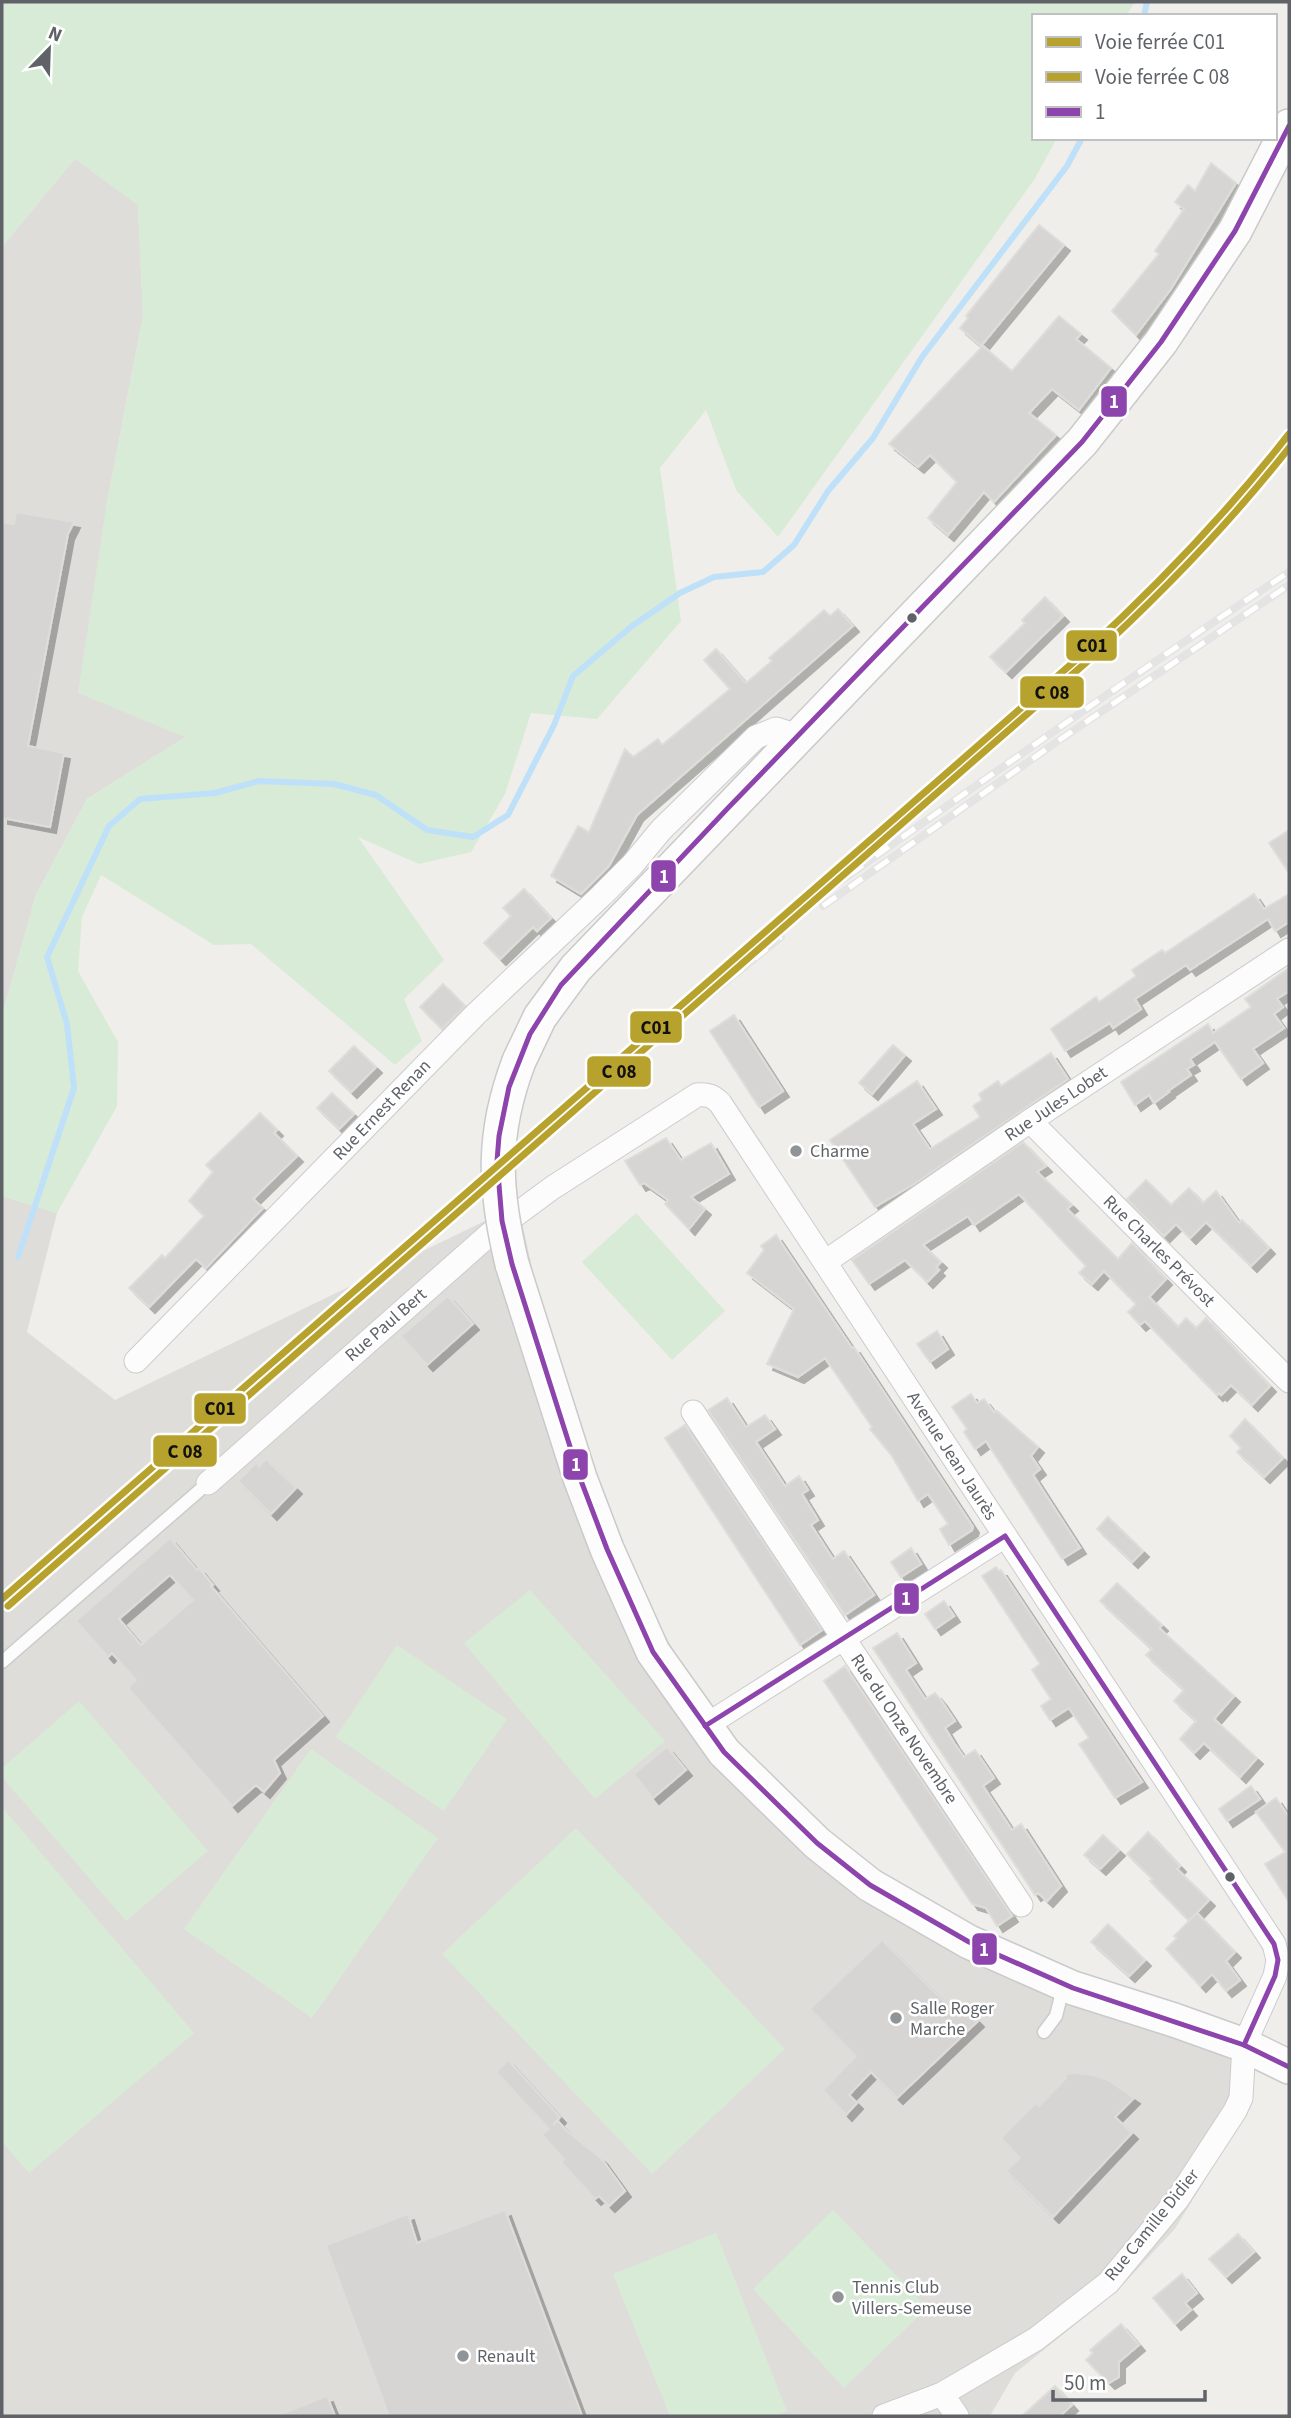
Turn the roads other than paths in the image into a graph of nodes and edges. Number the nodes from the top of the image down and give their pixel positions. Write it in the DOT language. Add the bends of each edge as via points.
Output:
graph roads {
  1 [pos="1289,126"];
  2 [pos="798,736"];
  3 [pos="1289,950"];
  4 [pos="1030,1121"];
  5 [pos="775,1186"];
  6 [pos="825,1262"];
  7 [pos="136,1361"];
  8 [pos="1288,1376"];
  9 [pos="693,1412"];
  10 [pos="208,1483"];
  11 [pos="1005,1536"];
  12 [pos="844,1638"];
  13 [pos="2,1662"];
  14 [pos="705,1726"];
  15 [pos="1021,1905"];
  16 [pos="1282,1979"];
  17 [pos="1064,1984"];
  18 [pos="1044,2032"];
  19 [pos="1244,2045"];
  20 [pos="1289,2067"];
  21 [pos="942,2393"];
  22 [pos="884,2416"];
  23 [pos="957,2416"];
  1 -- 2 [label="main road" via="1235,231 1161,342 1090,432"];
  2 -- 7 [label="street, Rue Ernest Renan" via="776,729 756,737"];
  2 -- 14 [label="main road, bridge" via="576,968 540,1017 519,1061 504,1109 497,1161 502,1221 512,1264 580,1478 653,1652"];
  3 -- 4 [label="street, Rue Jules Lobet"];
  4 -- 6 [label="street, Rue Jules Lobet"];
  4 -- 8 [label="street, Rue Charles Prévost"];
  5 -- 6 [label="street, Avenue Jean Jaurès"];
  5 -- 10 [label="street, Rue Paul Bert" via="720,1103 714,1097 697,1095 491,1233"];
  6 -- 11 [label="street, Avenue Jean Jaurès"];
  9 -- 12 [label="street, Rue du Onze Novembre"];
  10 -- 13 [label="lane, Rue Paul Bert"];
  11 -- 12 [label="street"];
  11 -- 16 [label="street, Avenue Jean Jaurès" via="1274,1944"];
  12 -- 14 [label="street"];
  12 -- 15 [label="street, Rue du Onze Novembre"];
  14 -- 17 [label="main road" via="724,1752 817,1843 870,1885 969,1941"];
  16 -- 19 [label="street, Avenue Jean Jaurès"];
  17 -- 18 [label="lane" via="1056,2016"];
  17 -- 19 [label="main road"];
  19 -- 20 [label="main road"];
  19 -- 21 [label="street, Rue Camille Didier" via="1236,2111 1177,2200 1108,2283 1036,2339"];
  21 -- 22 [label="street, Rue Camille Didier"];
  21 -- 23 [label="street"];
}
